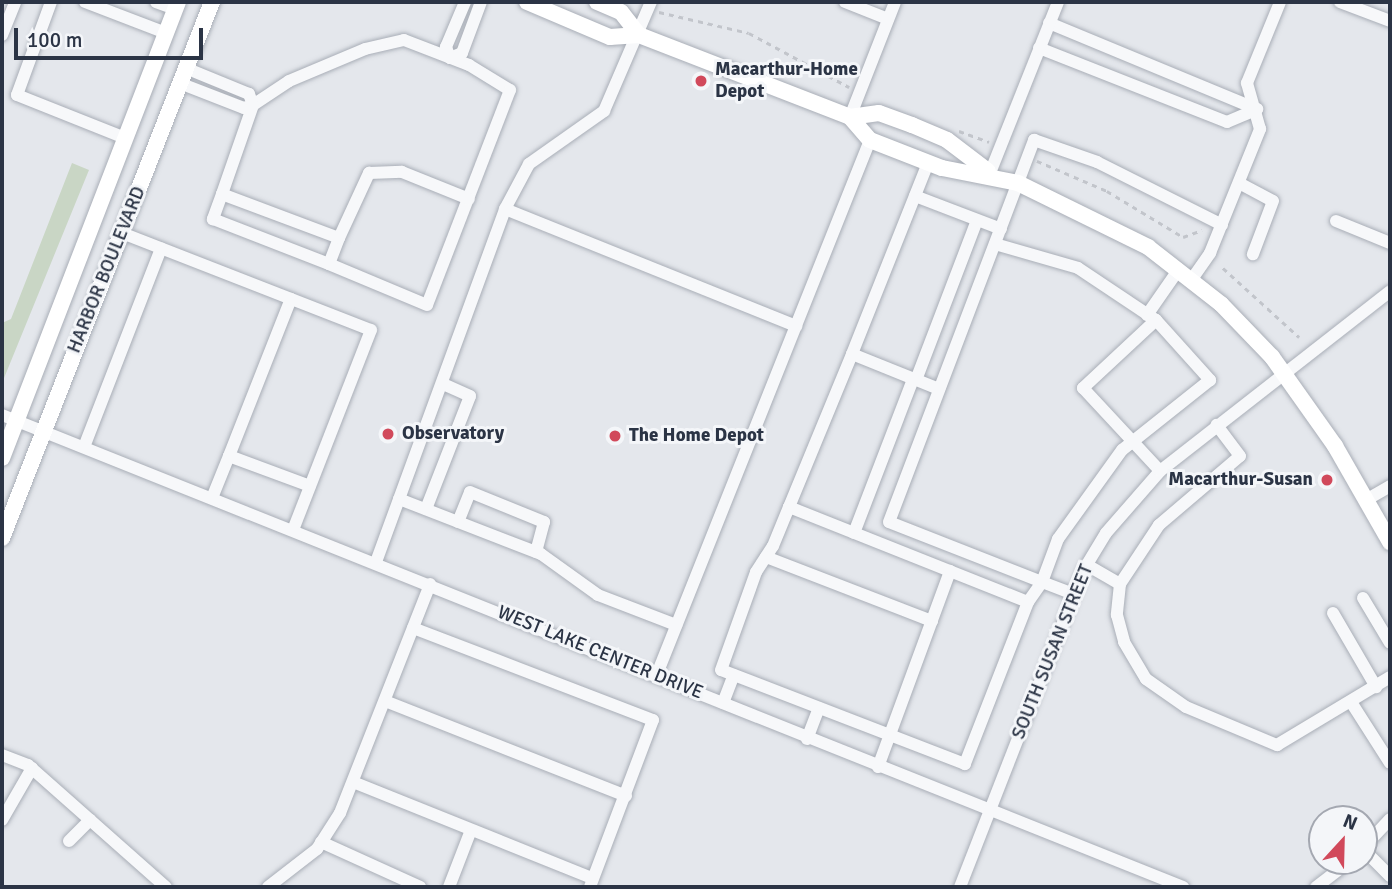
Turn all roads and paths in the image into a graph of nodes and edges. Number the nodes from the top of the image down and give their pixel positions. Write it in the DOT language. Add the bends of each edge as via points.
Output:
graph roads {
  1 [pos="15,2"];
  2 [pos="51,2"];
  3 [pos="85,2"];
  4 [pos="156,2"];
  5 [pos="212,2"];
  6 [pos="465,2"];
  7 [pos="481,2"];
  8 [pos="527,2"];
  9 [pos="597,2"];
  10 [pos="845,2"];
  11 [pos="895,2"];
  12 [pos="1058,2"];
  13 [pos="1280,2"];
  14 [pos="1340,2"];
  15 [pos="176,5"];
  16 [pos="650,5"];
  17 [pos="888,19"];
  18 [pos="1390,21"];
  19 [pos="1049,23"];
  20 [pos="166,33"];
  21 [pos="2,35"];
  22 [pos="639,35"];
  23 [pos="1039,48"];
  24 [pos="450,58"];
  25 [pos="185,77"];
  26 [pos="849,88"];
  27 [pos="253,105"];
  28 [pos="1257,109"];
  29 [pos="850,117"];
  30 [pos="125,138"];
  31 [pos="870,140"];
  32 [pos="928,163"];
  33 [pos="989,173"];
  34 [pos="1018,183"];
  35 [pos="1239,183"];
  36 [pos="222,194"];
  37 [pos="915,196"];
  38 [pos="469,199"];
  39 [pos="505,209"];
  40 [pos="1208,219"];
  41 [pos="977,220"];
  42 [pos="1336,221"];
  43 [pos="1222,225"];
  44 [pos="1001,229"];
  45 [pos="122,233"];
  46 [pos="1186,237"];
  47 [pos="339,238"];
  48 [pos="1390,243"];
  49 [pos="995,244"];
  50 [pos="162,248"];
  51 [pos="1253,254"];
  52 [pos="329,264"];
  53 [pos="1223,268"];
  54 [pos="1179,269"];
  55 [pos="1192,279"];
  56 [pos="1390,290"];
  57 [pos="292,299"];
  58 [pos="1152,317"];
  59 [pos="796,326"];
  60 [pos="1299,337"];
  61 [pos="852,354"];
  62 [pos="1285,374"];
  63 [pos="914,379"];
  64 [pos="443,384"];
  65 [pos="939,389"];
  66 [pos="9,417"];
  67 [pos="1217,425"];
  68 [pos="42,431"];
  69 [pos="1130,444"];
  70 [pos="84,447"];
  71 [pos="229,456"];
  72 [pos="2,458"];
  73 [pos="1160,471"];
  74 [pos="310,486"];
  75 [pos="1390,486"];
  76 [pos="212,498"];
  77 [pos="400,499"];
  78 [pos="1366,500"];
  79 [pos="789,507"];
  80 [pos="426,509"];
  81 [pos="458,522"];
  82 [pos="293,530"];
  83 [pos="854,533"];
  84 [pos="2,538"];
  85 [pos="1390,542"];
  86 [pos="536,552"];
  87 [pos="766,557"];
  88 [pos="376,562"];
  89 [pos="1087,565"];
  90 [pos="950,571"];
  91 [pos="1042,582"];
  92 [pos="430,584"];
  93 [pos="1120,584"];
  94 [pos="1074,594"];
  95 [pos="1363,598"];
  96 [pos="1028,602"];
  97 [pos="1333,613"];
  98 [pos="932,621"];
  99 [pos="676,625"];
  100 [pos="413,628"];
  101 [pos="1390,643"];
  102 [pos="657,674"];
  103 [pos="734,675"];
  104 [pos="1390,677"];
  105 [pos="1376,687"];
  106 [pos="385,701"];
  107 [pos="1351,702"];
  108 [pos="723,703"];
  109 [pos="819,708"];
  110 [pos="891,735"];
  111 [pos="807,739"];
  112 [pos="2,755"];
  113 [pos="1390,762"];
  114 [pos="32,768"];
  115 [pos="878,768"];
  116 [pos="353,782"];
  117 [pos="626,796"];
  118 [pos="990,813"];
  119 [pos="1390,819"];
  120 [pos="2,820"];
  121 [pos="90,820"];
  122 [pos="471,830"];
  123 [pos="1378,832"];
  124 [pos="69,841"];
  125 [pos="321,842"];
  126 [pos="1378,863"];
  127 [pos="1332,875"];
  128 [pos="1390,876"];
  129 [pos="589,882"];
  130 [pos="166,887"];
  131 [pos="268,887"];
  132 [pos="420,887"];
  133 [pos="449,887"];
  134 [pos="960,887"];
  135 [pos="1183,887"];
  136 [pos="1316,887"];
  1 -- 21 [label="street"];
  2 -- 30 [label="street" via="17,95"];
  3 -- 20 [label="street"];
  4 -- 15 [label="street"];
  5 -- 25 [label="main road, HARBOR BOULEVARD"];
  6 -- 24 [label="street" via="446,47"];
  7 -- 24 [label="street" via="462,53"];
  8 -- 22 [label="main road" via="610,37"];
  9 -- 22 [label="main road" via="621,12"];
  10 -- 17 [label="street"];
  11 -- 17 [label="street"];
  12 -- 19 [label="street"];
  13 -- 28 [label="street" via="1247,83"];
  14 -- 18 [label="street"];
  15 -- 20 [label="main road, HARBOR BOULEVARD"];
  16 -- 22 [label="street"];
  16 -- 26 [label="path" via="749,33"];
  17 -- 29 [label="street"];
  19 -- 23 [label="street"];
  19 -- 28 [label="street"];
  20 -- 30 [label="main road, HARBOR BOULEVARD"];
  22 -- 29 [label="main road"];
  22 -- 39 [label="street" via="604,111 529,164"];
  23 -- 28 [label="street" via="1227,122"];
  23 -- 33 [label="street"];
  24 -- 27 [label="street" via="404,40 386,42 289,81"];
  24 -- 38 [label="street" via="510,90"];
  25 -- 27 [label="street" via="244,108"];
  25 -- 45 [label="main road, HARBOR BOULEVARD"];
  27 -- 36 [label="street"];
  28 -- 35 [label="street" via="1260,129"];
  29 -- 31 [label="main road"];
  29 -- 33 [label="main road" via="879,113 912,125 947,140"];
  30 -- 66 [label="main road, HARBOR BOULEVARD"];
  31 -- 32 [label="main road"];
  31 -- 59 [label="street"];
  32 -- 33 [label="main road"];
  32 -- 37 [label="street"];
  33 -- 34 [label="main road"];
  34 -- 40 [label="street" via="1039,139"];
  34 -- 44 [label="street"];
  34 -- 54 [label="main road" via="1119,229"];
  35 -- 43 [label="street"];
  35 -- 51 [label="street" via="1273,201"];
  36 -- 47 [label="street"];
  36 -- 52 [label="street" via="213,219"];
  37 -- 41 [label="street"];
  37 -- 61 [label="street"];
  38 -- 47 [label="street" via="402,172 369,173"];
  38 -- 52 [label="street" via="427,304"];
  39 -- 59 [label="street"];
  39 -- 64 [label="street"];
  40 -- 43 [label="street"];
  40 -- 46 [label="path" via="1198,234"];
  41 -- 44 [label="street"];
  41 -- 63 [label="street"];
  42 -- 48 [label="street"];
  43 -- 55 [label="street"];
  44 -- 49 [label="street"];
  45 -- 50 [label="street"];
  45 -- 68 [label="main road, HARBOR BOULEVARD"];
  47 -- 52 [label="street"];
  49 -- 58 [label="street" via="1078,268"];
  49 -- 65 [label="street"];
  50 -- 57 [label="street"];
  50 -- 70 [label="street"];
  53 -- 60 [label="path"];
  54 -- 55 [label="main road"];
  54 -- 58 [label="street"];
  55 -- 62 [label="main road"];
  56 -- 62 [label="street, SOUTH SUSAN STREET"];
  57 -- 71 [label="street"];
  57 -- 74 [label="street" via="371,330"];
  58 -- 69 [label="street" via="1083,388"];
  58 -- 69 [label="street" via="1210,380"];
  59 -- 99 [label="street"];
  61 -- 63 [label="street"];
  61 -- 79 [label="street"];
  62 -- 67 [label="street, SOUTH SUSAN STREET"];
  62 -- 78 [label="main road"];
  63 -- 65 [label="street"];
  63 -- 83 [label="street"];
  64 -- 77 [label="street"];
  64 -- 80 [label="street" via="470,396"];
  65 -- 91 [label="street" via="889,522"];
  66 -- 68 [label="street, WEST LAKE CENTER DRIVE"];
  66 -- 72 [label="main road, HARBOR BOULEVARD"];
  67 -- 73 [label="street, SOUTH SUSAN STREET"];
  67 -- 93 [label="street" via="1240,456 1159,524"];
  68 -- 70 [label="street, WEST LAKE CENTER DRIVE"];
  68 -- 84 [label="main road, HARBOR BOULEVARD"];
  69 -- 73 [label="street"];
  69 -- 91 [label="street" via="1058,539"];
  70 -- 76 [label="street, WEST LAKE CENTER DRIVE"];
  71 -- 74 [label="street"];
  71 -- 76 [label="street"];
  73 -- 89 [label="street, SOUTH SUSAN STREET"];
  74 -- 82 [label="street"];
  75 -- 78 [label="street"];
  76 -- 82 [label="street, WEST LAKE CENTER DRIVE"];
  77 -- 80 [label="street"];
  77 -- 88 [label="street"];
  78 -- 85 [label="main road"];
  79 -- 83 [label="street"];
  79 -- 87 [label="street"];
  80 -- 81 [label="street"];
  81 -- 86 [label="street"];
  81 -- 86 [label="street" via="470,492 544,522"];
  82 -- 88 [label="street, WEST LAKE CENTER DRIVE"];
  83 -- 90 [label="street"];
  86 -- 99 [label="street" via="598,595"];
  87 -- 98 [label="street"];
  87 -- 103 [label="street" via="721,670"];
  88 -- 92 [label="street, WEST LAKE CENTER DRIVE"];
  89 -- 93 [label="street"];
  89 -- 94 [label="street, SOUTH SUSAN STREET"];
  90 -- 96 [label="street"];
  90 -- 98 [label="street"];
  91 -- 94 [label="street"];
  91 -- 96 [label="street"];
  92 -- 100 [label="street"];
  92 -- 102 [label="street, WEST LAKE CENTER DRIVE"];
  93 -- 107 [label="street" via="1117,615 1124,642 1146,679 1186,708 1277,745"];
  94 -- 118 [label="street, SOUTH SUSAN STREET"];
  95 -- 101 [label="street"];
  96 -- 110 [label="street" via="965,764"];
  97 -- 105 [label="street"];
  98 -- 110 [label="street"];
  99 -- 102 [label="street"];
  100 -- 106 [label="street"];
  100 -- 117 [label="street" via="653,720"];
  102 -- 108 [label="street, WEST LAKE CENTER DRIVE"];
  103 -- 108 [label="street"];
  103 -- 109 [label="street"];
  104 -- 105 [label="street"];
  105 -- 107 [label="street"];
  106 -- 116 [label="street"];
  106 -- 117 [label="street"];
  107 -- 113 [label="street"];
  108 -- 111 [label="street, WEST LAKE CENTER DRIVE"];
  109 -- 110 [label="street"];
  109 -- 111 [label="street"];
  110 -- 115 [label="street"];
  111 -- 115 [label="street, WEST LAKE CENTER DRIVE"];
  112 -- 114 [label="street"];
  114 -- 120 [label="street"];
  114 -- 121 [label="street"];
  115 -- 118 [label="street, WEST LAKE CENTER DRIVE"];
  116 -- 122 [label="street"];
  116 -- 125 [label="street"];
  117 -- 129 [label="street"];
  118 -- 134 [label="street, SOUTH SUSAN STREET"];
  118 -- 135 [label="street, WEST LAKE CENTER DRIVE"];
  119 -- 123 [label="street"];
  121 -- 124 [label="street"];
  121 -- 130 [label="street"];
  122 -- 129 [label="street"];
  122 -- 133 [label="street"];
  125 -- 131 [label="street"];
  125 -- 132 [label="street"];
  126 -- 128 [label="street"];
  127 -- 136 [label="street"];
}
